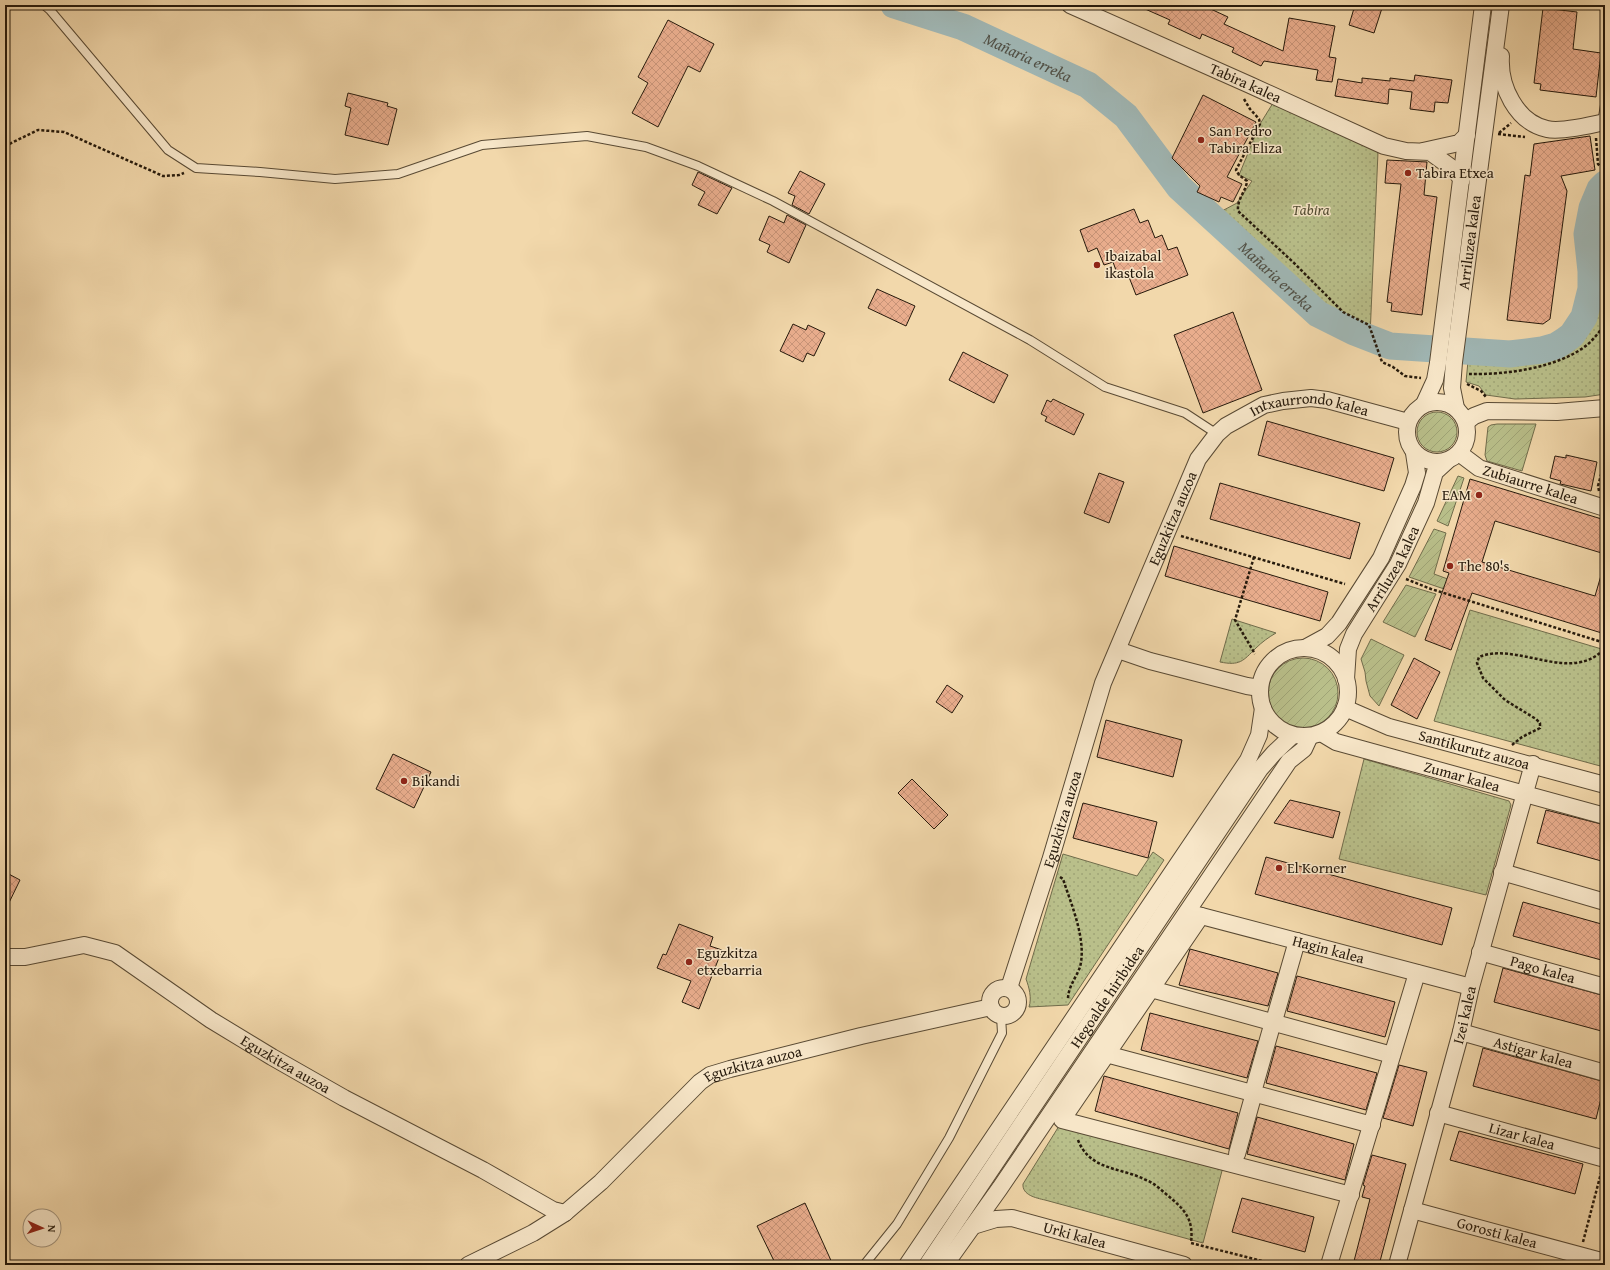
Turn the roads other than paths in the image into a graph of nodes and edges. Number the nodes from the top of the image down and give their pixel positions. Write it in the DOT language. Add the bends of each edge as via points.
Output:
graph roads {
  1 [pos="44,5"];
  2 [pos="1070,5"];
  3 [pos="1483,5"];
  4 [pos="1501,6"];
  5 [pos="1499,23"];
  6 [pos="1605,105"];
  7 [pos="1601,123"];
  8 [pos="1467,135"];
  9 [pos="1423,151"];
  10 [pos="1462,179"];
  11 [pos="1453,312"];
  12 [pos="1424,404"];
  13 [pos="1456,408"];
  14 [pos="1605,408"];
  15 [pos="1408,422"];
  16 [pos="1466,422"];
  17 [pos="1217,434"];
  18 [pos="1414,453"];
  19 [pos="1453,457"];
  20 [pos="1605,508"];
  21 [pos="1305,648"];
  22 [pos="1118,650"];
  23 [pos="1346,679"];
  24 [pos="1260,688"];
  25 [pos="1263,708"];
  26 [pos="1345,708"];
  27 [pos="1315,734"];
  28 [pos="1293,735"];
  29 [pos="1533,764"];
  30 [pos="1605,785"];
  31 [pos="1524,793"];
  32 [pos="1605,816"];
  33 [pos="1502,872"];
  34 [pos="1605,902"];
  35 [pos="1193,914"];
  36 [pos="1297,941"];
  37 [pos="1480,952"];
  38 [pos="5,957"];
  39 [pos="1417,973"];
  40 [pos="1605,986"];
  41 [pos="1471,987"];
  42 [pos="1009,988"];
  43 [pos="1151,989"];
  44 [pos="996,1012"];
  45 [pos="1275,1018"];
  46 [pos="1461,1032"];
  47 [pos="1106,1054"];
  48 [pos="1392,1055"];
  49 [pos="1605,1073"];
  50 [pos="1254,1089"];
  51 [pos="1438,1113"];
  52 [pos="1372,1125"];
  53 [pos="1237,1154"];
  54 [pos="1605,1159"];
  55 [pos="1000,1188"];
  56 [pos="1351,1195"];
  57 [pos="1412,1210"];
  58 [pos="565,1213"];
  59 [pos="1012,1218"];
  60 [pos="973,1226"];
  61 [pos="1605,1262"];
  62 [pos="468,1265"];
  63 [pos="864,1265"];
  64 [pos="907,1265"];
  65 [pos="927,1265"];
  66 [pos="945,1265"];
  67 [pos="1184,1265"];
  68 [pos="1329,1265"];
  69 [pos="1397,1265"];
  1 -- 17 [label="lane" via="168,150 196,168 335,179 398,174 482,145 587,136 646,147 698,166 773,201 1030,340 1105,387 1185,413"];
  2 -- 9 [label="street, Tabira kalea" via="1384,146 1406,151"];
  3 -- 8 [label="street, Arriluzea kalea"];
  4 -- 5 [label="street, Arriluzea kalea"];
  5 -- 7 [label="street" via="1502,43 1500,68 1507,94 1518,111 1547,129"];
  5 -- 11 [label="street, Arriluzea kalea" via="1484,134"];
  6 -- 7 [label="lane"];
  8 -- 9 [label="street" via="1459,143"];
  8 -- 10 [label="street, Arriluzea kalea"];
  9 -- 10 [label="street" via="1437,157"];
  10 -- 11 [label="street, Arriluzea kalea"];
  11 -- 12 [label="street, Arriluzea kalea" via="1435,380"];
  11 -- 13 [label="street, Arriluzea kalea" via="1459,368 1452,388"];
  12 -- 13 [label="street" via="1440,402"];
  12 -- 15 [label="street, Arriluzea kalea"];
  13 -- 16 [label="street, Arriluzea kalea"];
  14 -- 16 [label="street" via="1558,412 1487,411"];
  15 -- 17 [label="street, Intxaurrondo kalea" via="1311,398 1264,405 1226,426"];
  15 -- 18 [label="street, Arriluzea kalea" via="1407,438"];
  16 -- 19 [label="street, Arriluzea kalea" via="1467,438"];
  17 -- 22 [label="street, Eguzkitza auzoa" via="1198,458"];
  18 -- 19 [label="street" via="1421,459 1438,463"];
  18 -- 21 [label="street, Arriluzea kalea" via="1417,473 1413,486 1381,558 1339,623 1327,636"];
  19 -- 20 [label="street, Zubiaurre kalea" via="1479,468"];
  19 -- 23 [label="street, Arriluzea kalea" via="1435,472 1426,503 1398,564 1354,634 1348,649"];
  21 -- 23 [label="street" via="1316,649 1334,660"];
  21 -- 24 [label="street" via="1286,651 1271,662 1265,670"];
  22 -- 24 [label="street" via="1157,663"];
  22 -- 42 [label="street, Eguzkitza auzoa" via="1103,683"];
  23 -- 26 [label="street" via="1348,693"];
  24 -- 25 [label="street"];
  25 -- 28 [label="street" via="1270,720 1280,729"];
  25 -- 64 [label="street" via="1259,735 1248,760"];
  26 -- 27 [label="street" via="1331,726"];
  26 -- 29 [label="street, Santikurutz auzoa" via="1389,727"];
  27 -- 28 [label="street"];
  27 -- 31 [label="street, Zumar kalea"];
  27 -- 35 [label="street" via="1304,750 1289,761"];
  28 -- 65 [label="street, Hegoalde hiribidea" via="1260,769"];
  29 -- 30 [label="street, Santikurutz auzoa"];
  29 -- 31 [label="street, Izei kalea"];
  31 -- 32 [label="street, Zumar kalea"];
  31 -- 33 [label="street, Izei kalea"];
  33 -- 34 [label="street"];
  33 -- 37 [label="street, Izei kalea"];
  35 -- 36 [label="street, Hagin kalea"];
  35 -- 43 [label="street"];
  35 -- 55 [label="street"];
  36 -- 39 [label="street, Hagin kalea"];
  36 -- 45 [label="street"];
  37 -- 40 [label="street, Pago kalea"];
  37 -- 41 [label="street, Izei kalea"];
  38 -- 58 [label="street, Eguzkitza auzoa" via="24,957 84,945 115,953 211,1020 272,1057 554,1210"];
  39 -- 41 [label="street, Hagin kalea"];
  39 -- 48 [label="street"];
  41 -- 46 [label="street, Izei kalea"];
  42 -- 44 [label="street" via="999,988 992,994 989,1003"];
  42 -- 44 [label="street, Eguzkitza auzoa" via="1018,999 1017,1008 1010,1015"];
  43 -- 45 [label="street"];
  43 -- 47 [label="street"];
  44 -- 58 [label="street, Eguzkitza auzoa" via="861,1036 710,1075 700,1082 601,1182"];
  44 -- 63 [label="lane" via="1002,1033 949,1138 897,1224"];
  45 -- 48 [label="street"];
  45 -- 50 [label="street"];
  46 -- 49 [label="street, Astigar kalea"];
  46 -- 51 [label="street, Izei kalea"];
  47 -- 50 [label="street"];
  47 -- 56 [label="street" via="1062,1120"];
  48 -- 52 [label="street"];
  50 -- 52 [label="street"];
  50 -- 53 [label="street"];
  51 -- 54 [label="street, Lizar kalea"];
  51 -- 57 [label="street, Izei kalea"];
  52 -- 56 [label="street"];
  55 -- 59 [label="street" via="1001,1204"];
  55 -- 60 [label="street"];
  56 -- 68 [label="street"];
  57 -- 61 [label="street, Gorosti kalea"];
  57 -- 69 [label="street, Izei kalea"];
  58 -- 62 [label="street, Eguzkitza auzoa" via="533,1233"];
  59 -- 60 [label="street" via="996,1219"];
  59 -- 67 [label="street, Urki kalea"];
  60 -- 66 [label="street"];
}
